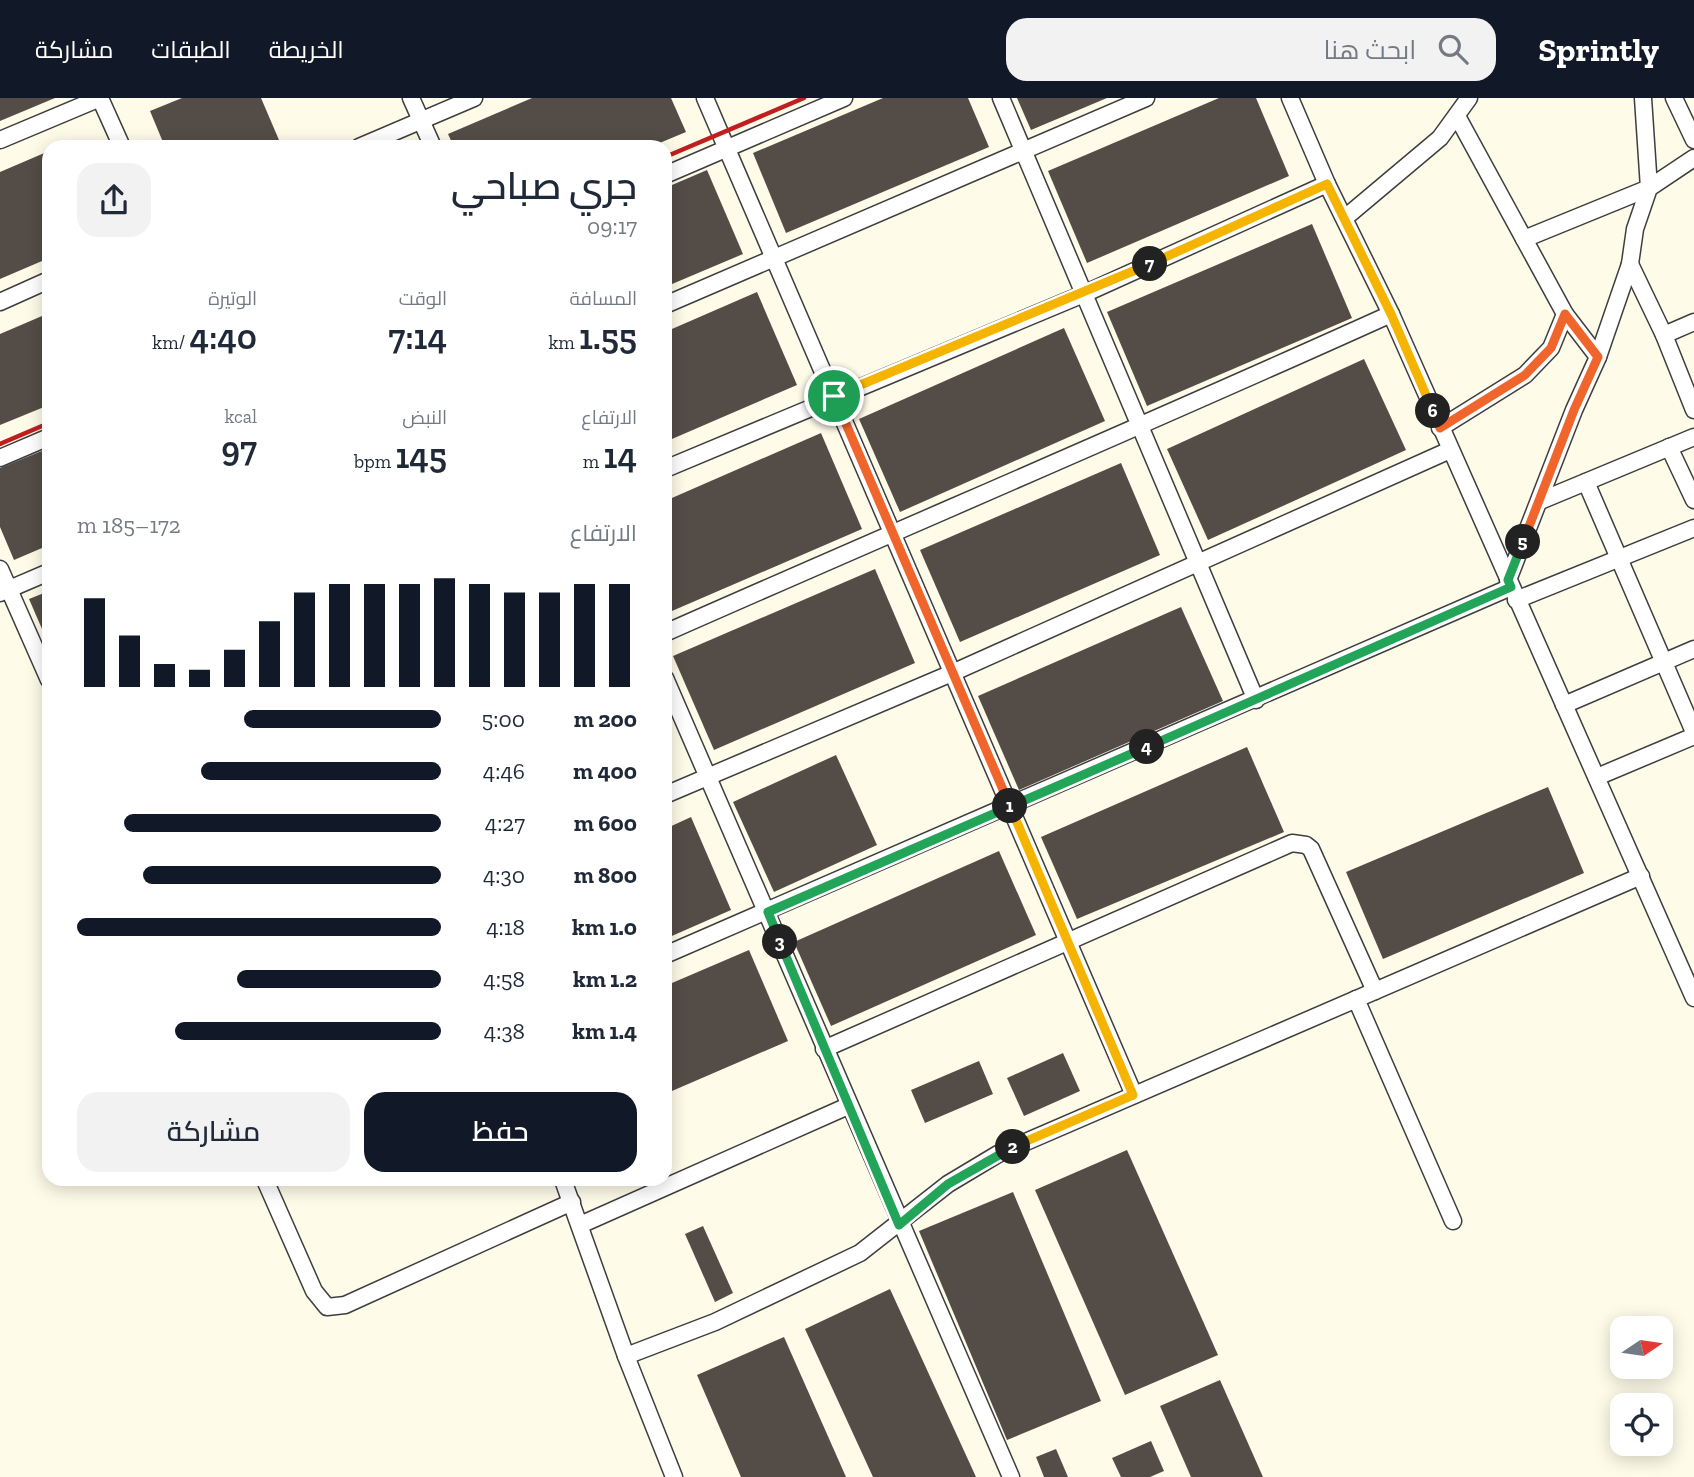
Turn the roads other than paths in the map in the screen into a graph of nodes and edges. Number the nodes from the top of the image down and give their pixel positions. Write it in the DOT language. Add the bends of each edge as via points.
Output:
graph roads {
  1 [pos="100,98"];
  2 [pos="411,98"];
  3 [pos="474,98"];
  4 [pos="705,98"];
  5 [pos="844,98"];
  6 [pos="1001,98"];
  7 [pos="1146,98"];
  8 [pos="1290,98"];
  9 [pos="1469,98"];
  10 [pos="1643,98"];
  11 [pos="1674,98"];
  12 [pos="1457,116"];
  13 [pos="421,121"];
  14 [pos="0,140"];
  15 [pos="119,140"];
  16 [pos="376,140"];
  17 [pos="430,140"];
  18 [pos="1694,140"];
  19 [pos="727,149"];
  20 [pos="1024,149"];
  21 [pos="1694,158"];
  22 [pos="672,172"];
  23 [pos="1327,184"];
  24 [pos="1649,188"];
  25 [pos="1346,217"];
  26 [pos="1524,239"];
  27 [pos="773,257"];
  28 [pos="1630,264"];
  29 [pos="42,284"];
  30 [pos="1086,293"];
  31 [pos="0,302"];
  32 [pos="672,302"];
  33 [pos="1391,314"];
  34 [pos="1565,314"];
  35 [pos="1694,323"];
  36 [pos="1664,335"];
  37 [pos="1598,357"];
  38 [pos="834,396"];
  39 [pos="1694,410"];
  40 [pos="1141,427"];
  41 [pos="1440,428"];
  42 [pos="1694,437"];
  43 [pos="42,440"];
  44 [pos="1669,447"];
  45 [pos="1450,450"];
  46 [pos="0,458"];
  47 [pos="672,466"];
  48 [pos="1586,482"];
  49 [pos="1694,500"];
  50 [pos="1540,501"];
  51 [pos="1694,528"];
  52 [pos="891,533"];
  53 [pos="1618,559"];
  54 [pos="1198,565"];
  55 [pos="0,569"];
  56 [pos="42,575"];
  57 [pos="1512,589"];
  58 [pos="5,591"];
  59 [pos="672,630"];
  60 [pos="1694,649"];
  61 [pos="1662,662"];
  62 [pos="42,666"];
  63 [pos="952,673"];
  64 [pos="672,694"];
  65 [pos="1256,700"];
  66 [pos="1564,705"];
  67 [pos="1694,734"];
  68 [pos="708,776"];
  69 [pos="1597,777"];
  70 [pos="672,792"];
  71 [pos="1010,805"];
  72 [pos="1641,876"];
  73 [pos="768,912"];
  74 [pos="1068,942"];
  75 [pos="672,952"];
  76 [pos="1375,991"];
  77 [pos="1694,998"];
  78 [pos="1356,999"];
  79 [pos="824,1049"];
  80 [pos="1133,1095"];
  81 [pos="849,1106"];
  82 [pos="672,1184"];
  83 [pos="268,1186"];
  84 [pos="566,1186"];
  85 [pos="667,1186"];
  86 [pos="572,1202"];
  87 [pos="1453,1221"];
  88 [pos="580,1224"];
  89 [pos="899,1225"];
  90 [pos="626,1356"];
  91 [pos="674,1477"];
  92 [pos="1011,1477"];
  1 -- 14 [label="street"];
  1 -- 15 [label="street"];
  2 -- 13 [label="street"];
  3 -- 13 [label="street"];
  4 -- 19 [label="street"];
  5 -- 19 [label="street"];
  6 -- 20 [label="street"];
  7 -- 20 [label="street"];
  8 -- 23 [label="street"];
  9 -- 12 [label="street"];
  10 -- 24 [label="street"];
  11 -- 18 [label="street"];
  12 -- 25 [label="street" via="1440,138"];
  12 -- 26 [label="street"];
  13 -- 16 [label="street"];
  13 -- 17 [label="street"];
  19 -- 22 [label="street"];
  19 -- 27 [label="street"];
  20 -- 27 [label="street"];
  20 -- 30 [label="street"];
  21 -- 24 [label="street"];
  23 -- 25 [label="street"];
  23 -- 30 [label="street"];
  24 -- 26 [label="street"];
  24 -- 28 [label="street" via="1635,229"];
  25 -- 33 [label="street"];
  26 -- 34 [label="street"];
  27 -- 32 [label="street"];
  27 -- 38 [label="street"];
  28 -- 36 [label="street"];
  28 -- 37 [label="street"];
  29 -- 31 [label="street"];
  30 -- 38 [label="street"];
  30 -- 40 [label="street"];
  33 -- 40 [label="street"];
  33 -- 41 [label="street"];
  34 -- 37 [label="street"];
  34 -- 41 [label="street" via="1551,348 1525,375"];
  35 -- 36 [label="street"];
  36 -- 39 [label="street"];
  37 -- 50 [label="street"];
  38 -- 47 [label="street"];
  38 -- 52 [label="street"];
  40 -- 52 [label="street"];
  40 -- 54 [label="street"];
  41 -- 45 [label="street"];
  42 -- 44 [label="street"];
  43 -- 46 [label="street"];
  44 -- 48 [label="street"];
  44 -- 49 [label="street"];
  45 -- 54 [label="street"];
  45 -- 57 [label="street"];
  48 -- 50 [label="street"];
  48 -- 53 [label="street"];
  50 -- 57 [label="street"];
  51 -- 53 [label="street"];
  52 -- 59 [label="street"];
  52 -- 63 [label="street"];
  53 -- 57 [label="street"];
  53 -- 61 [label="street"];
  54 -- 63 [label="street"];
  54 -- 65 [label="street"];
  55 -- 58 [label="street"];
  56 -- 58 [label="street"];
  57 -- 65 [label="street"];
  57 -- 66 [label="street"];
  58 -- 62 [label="street"];
  60 -- 61 [label="street"];
  61 -- 66 [label="street"];
  61 -- 67 [label="street"];
  63 -- 68 [label="street"];
  63 -- 71 [label="street"];
  64 -- 68 [label="street"];
  65 -- 71 [label="street"];
  66 -- 69 [label="street"];
  67 -- 69 [label="street"];
  68 -- 70 [label="street"];
  68 -- 73 [label="street"];
  69 -- 72 [label="street"];
  71 -- 73 [label="street"];
  71 -- 74 [label="street"];
  72 -- 76 [label="street"];
  72 -- 77 [label="street"];
  73 -- 75 [label="street"];
  73 -- 79 [label="street"];
  74 -- 76 [label="street" via="1299,842 1311,849"];
  74 -- 79 [label="street"];
  74 -- 80 [label="street"];
  76 -- 78 [label="street"];
  78 -- 80 [label="street"];
  78 -- 87 [label="street"];
  79 -- 81 [label="street"];
  80 -- 89 [label="street" via="970,1169"];
  81 -- 82 [label="street"];
  81 -- 89 [label="street"];
  83 -- 86 [label="street" via="314,1292 327,1307 345,1305"];
  84 -- 86 [label="street"];
  85 -- 88 [label="street"];
  86 -- 88 [label="street"];
  88 -- 90 [label="street"];
  89 -- 90 [label="street" via="860,1253 816,1275 715,1322"];
  89 -- 92 [label="street"];
  90 -- 91 [label="street"];
}
